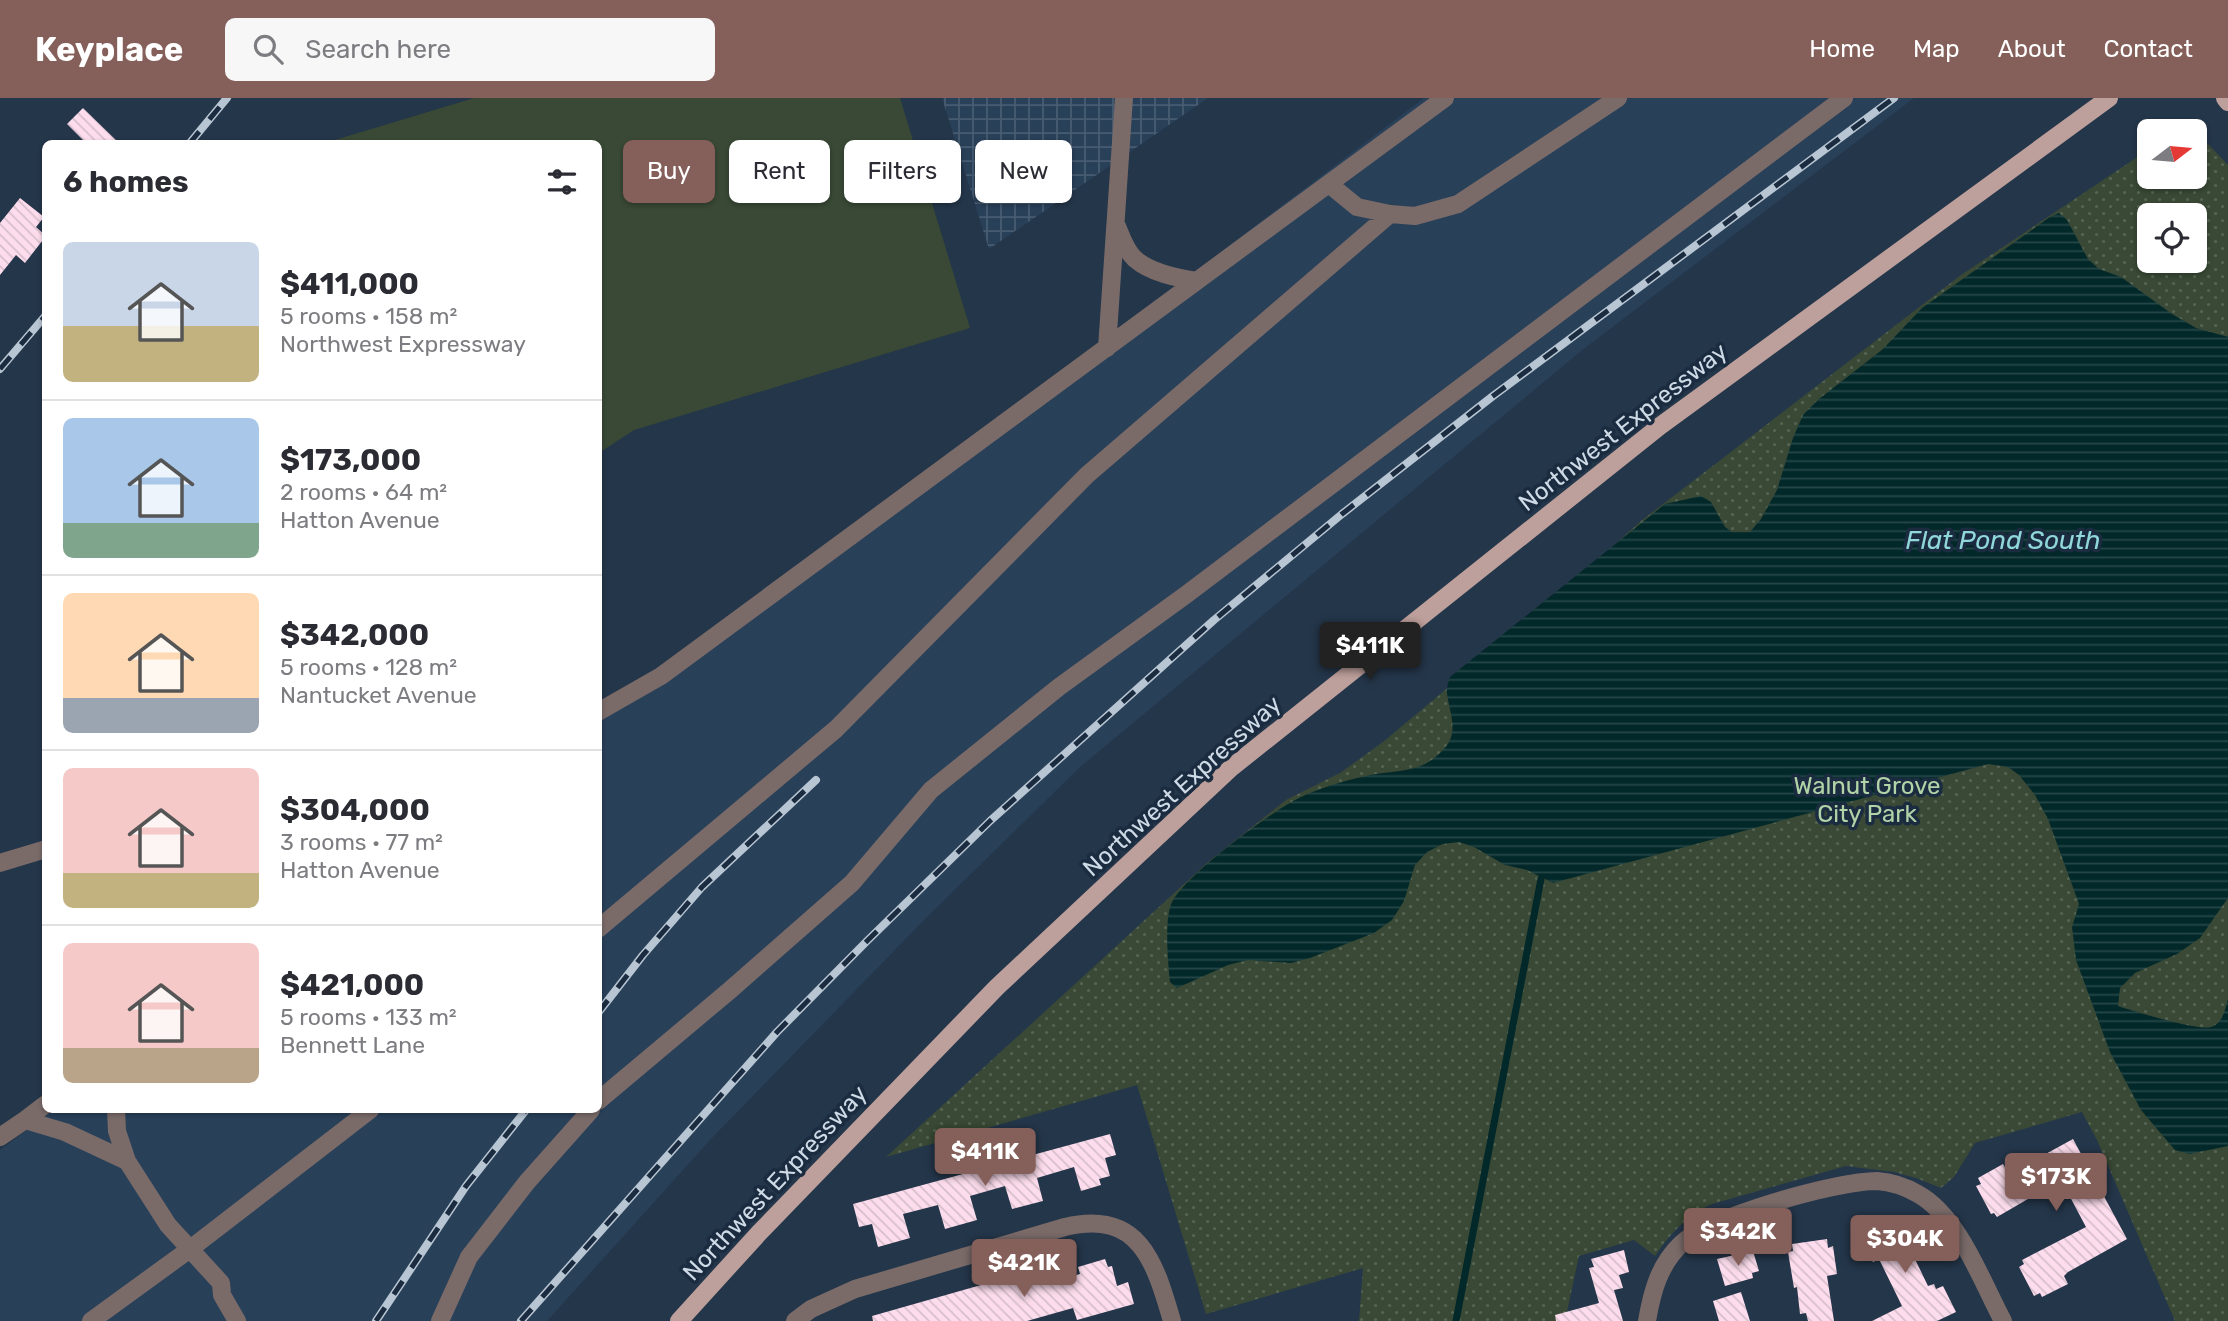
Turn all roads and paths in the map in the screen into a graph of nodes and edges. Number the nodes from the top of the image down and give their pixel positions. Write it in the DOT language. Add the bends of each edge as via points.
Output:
graph roads {
  1 [pos="1124,98"];
  2 [pos="1445,98"];
  3 [pos="1618,98"];
  4 [pos="1844,98"];
  5 [pos="2109,98"];
  6 [pos="1329,184"];
  7 [pos="1390,214"];
  8 [pos="1115,221"];
  9 [pos="1197,281"];
  10 [pos="1107,348"];
  11 [pos="602,710"];
  12 [pos="42,850"];
  13 [pos="0,863"];
  14 [pos="602,926"];
  15 [pos="602,1098"];
  16 [pos="42,1107"];
  17 [pos="116,1113"];
  18 [pos="366,1113"];
  19 [pos="588,1113"];
  20 [pos="25,1120"];
  21 [pos="0,1137"];
  22 [pos="127,1161"];
  23 [pos="190,1249"];
  24 [pos="232,1318"];
  25 [pos="91,1321"];
  26 [pos="440,1321"];
  27 [pos="679,1321"];
  28 [pos="795,1321"];
  29 [pos="1172,1321"];
  30 [pos="1647,1321"];
  31 [pos="2003,1321"];
  1 -- 8 [label="street"];
  2 -- 6 [label="street"];
  3 -- 7 [label="street" via="1458,204 1415,216"];
  4 -- 15 [label="street" via="1059,687 931,790 852,883"];
  5 -- 27 [label="main road, Northwest Expressway" via="1660,426 1231,768 997,987"];
  6 -- 7 [label="street" via="1357,207"];
  6 -- 9 [label="street"];
  7 -- 14 [label="street" via="1087,475 836,729"];
  8 -- 9 [label="street" via="1134,258 1154,271"];
  8 -- 10 [label="street"];
  9 -- 10 [label="street"];
  10 -- 11 [label="street" via="661,676"];
  12 -- 13 [label="street"];
  16 -- 20 [label="street"];
  17 -- 22 [label="street"];
  18 -- 23 [label="street"];
  19 -- 26 [label="street" via="469,1257"];
  20 -- 21 [label="street"];
  20 -- 22 [label="street" via="65,1132"];
  22 -- 23 [label="street" via="168,1225"];
  23 -- 24 [label="street" via="221,1283"];
  23 -- 25 [label="street"];
  28 -- 29 [label="street" via="855,1289 1065,1227 1097,1223 1123,1231 1143,1248 1159,1274"];
  30 -- 31 [label="street" via="1655,1282 1665,1263 1697,1231 1838,1186 1878,1181 1898,1184 1934,1205 1960,1238"];
}
